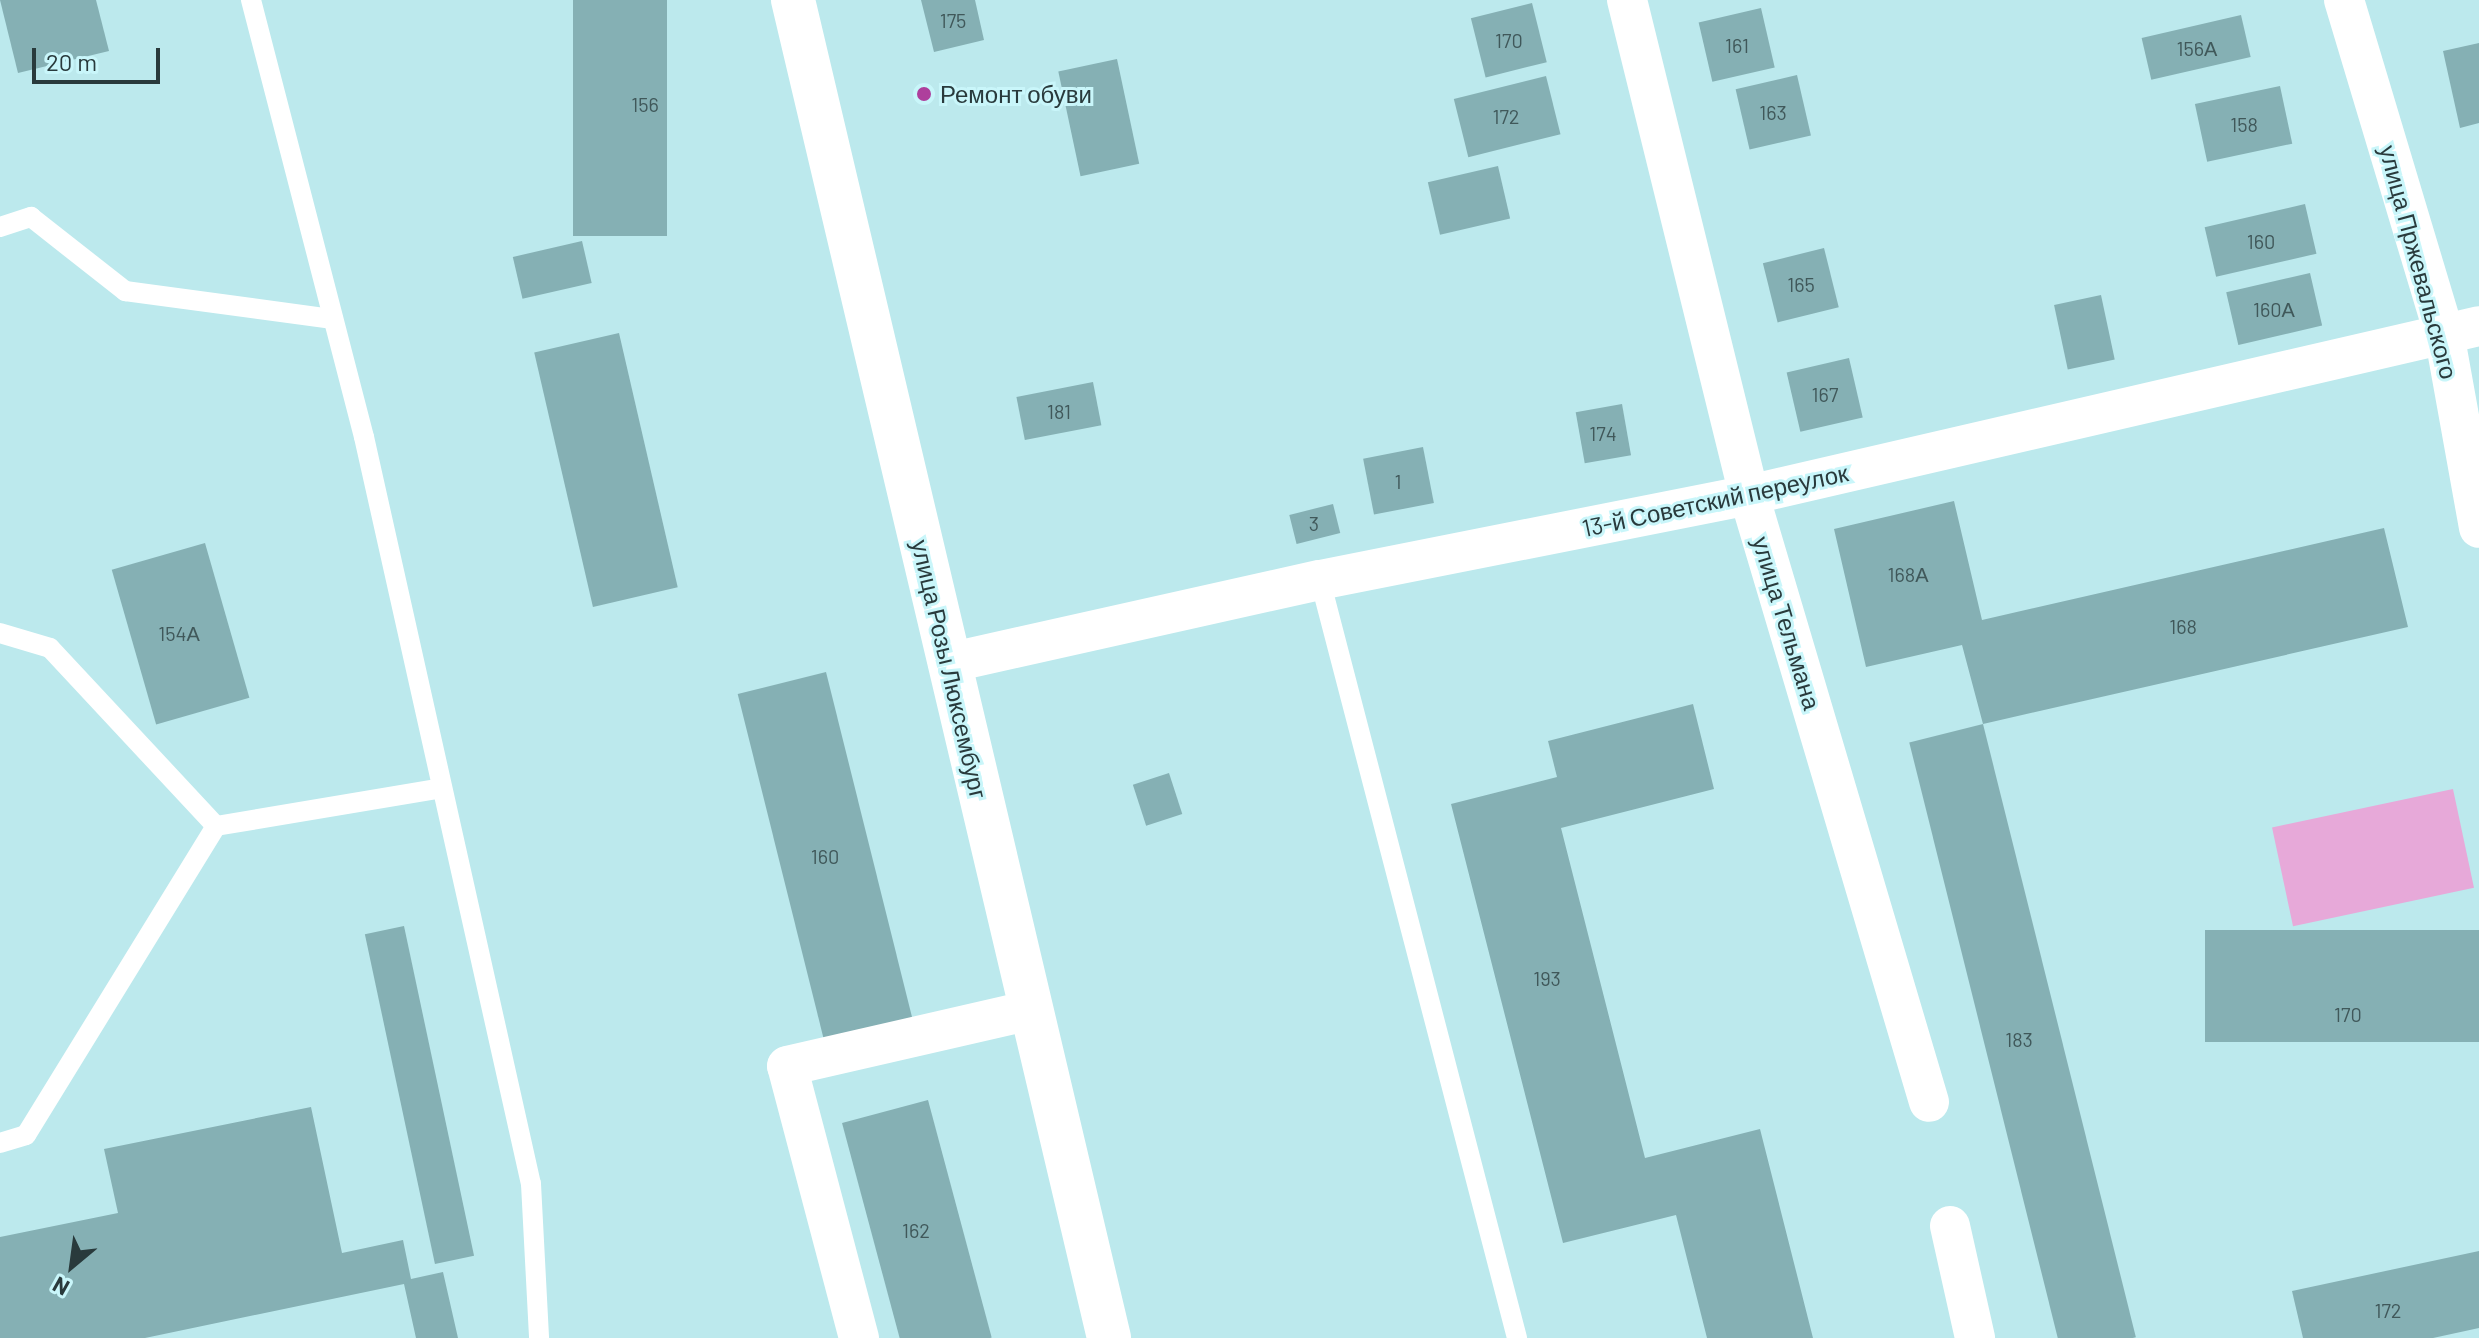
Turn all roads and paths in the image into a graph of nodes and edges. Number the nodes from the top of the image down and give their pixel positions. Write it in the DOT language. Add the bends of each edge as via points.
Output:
graph roads {
  1 [pos="251,0"];
  2 [pos="793,0"];
  3 [pos="1627,0"];
  4 [pos="2344,0"];
  5 [pos="0,227"];
  6 [pos="333,319"];
  7 [pos="2461,330"];
  8 [pos="1749,495"];
  9 [pos="2479,528"];
  10 [pos="1320,580"];
  11 [pos="0,633"];
  12 [pos="948,663"];
  13 [pos="442,788"];
  14 [pos="216,826"];
  15 [pos="1031,1010"];
  16 [pos="1929,1102"];
  17 [pos="0,1143"];
  18 [pos="1950,1226"];
  19 [pos="539,1338"];
  20 [pos="859,1338"];
  21 [pos="1109,1338"];
  22 [pos="1517,1338"];
  23 [pos="1975,1338"];
  1 -- 6 [label="lane"];
  2 -- 12 [label="main road, улица Розы Люксембург"];
  3 -- 8 [label="street, улица Тельмана"];
  4 -- 7 [label="street, улица Пржевальского"];
  5 -- 6 [label="lane" via="31,217 125,291"];
  6 -- 13 [label="lane"];
  7 -- 8 [label="street, 13-й Советский переулок"];
  7 -- 9 [label="street, улица Пржевальского"];
  8 -- 10 [label="street, 13-й Советский переулок"];
  8 -- 16 [label="street, улица Тельмана"];
  10 -- 12 [label="street, 13-й Советский переулок"];
  10 -- 22 [label="lane"];
  11 -- 14 [label="lane" via="50,648"];
  12 -- 15 [label="main road, улица Розы Люксембург"];
  13 -- 14 [label="lane"];
  13 -- 19 [label="lane" via="531,1184"];
  14 -- 17 [label="lane" via="26,1135"];
  15 -- 20 [label="street" via="787,1066"];
  15 -- 21 [label="main road, улица Розы Люксембург"];
  18 -- 23 [label="street"];
}
